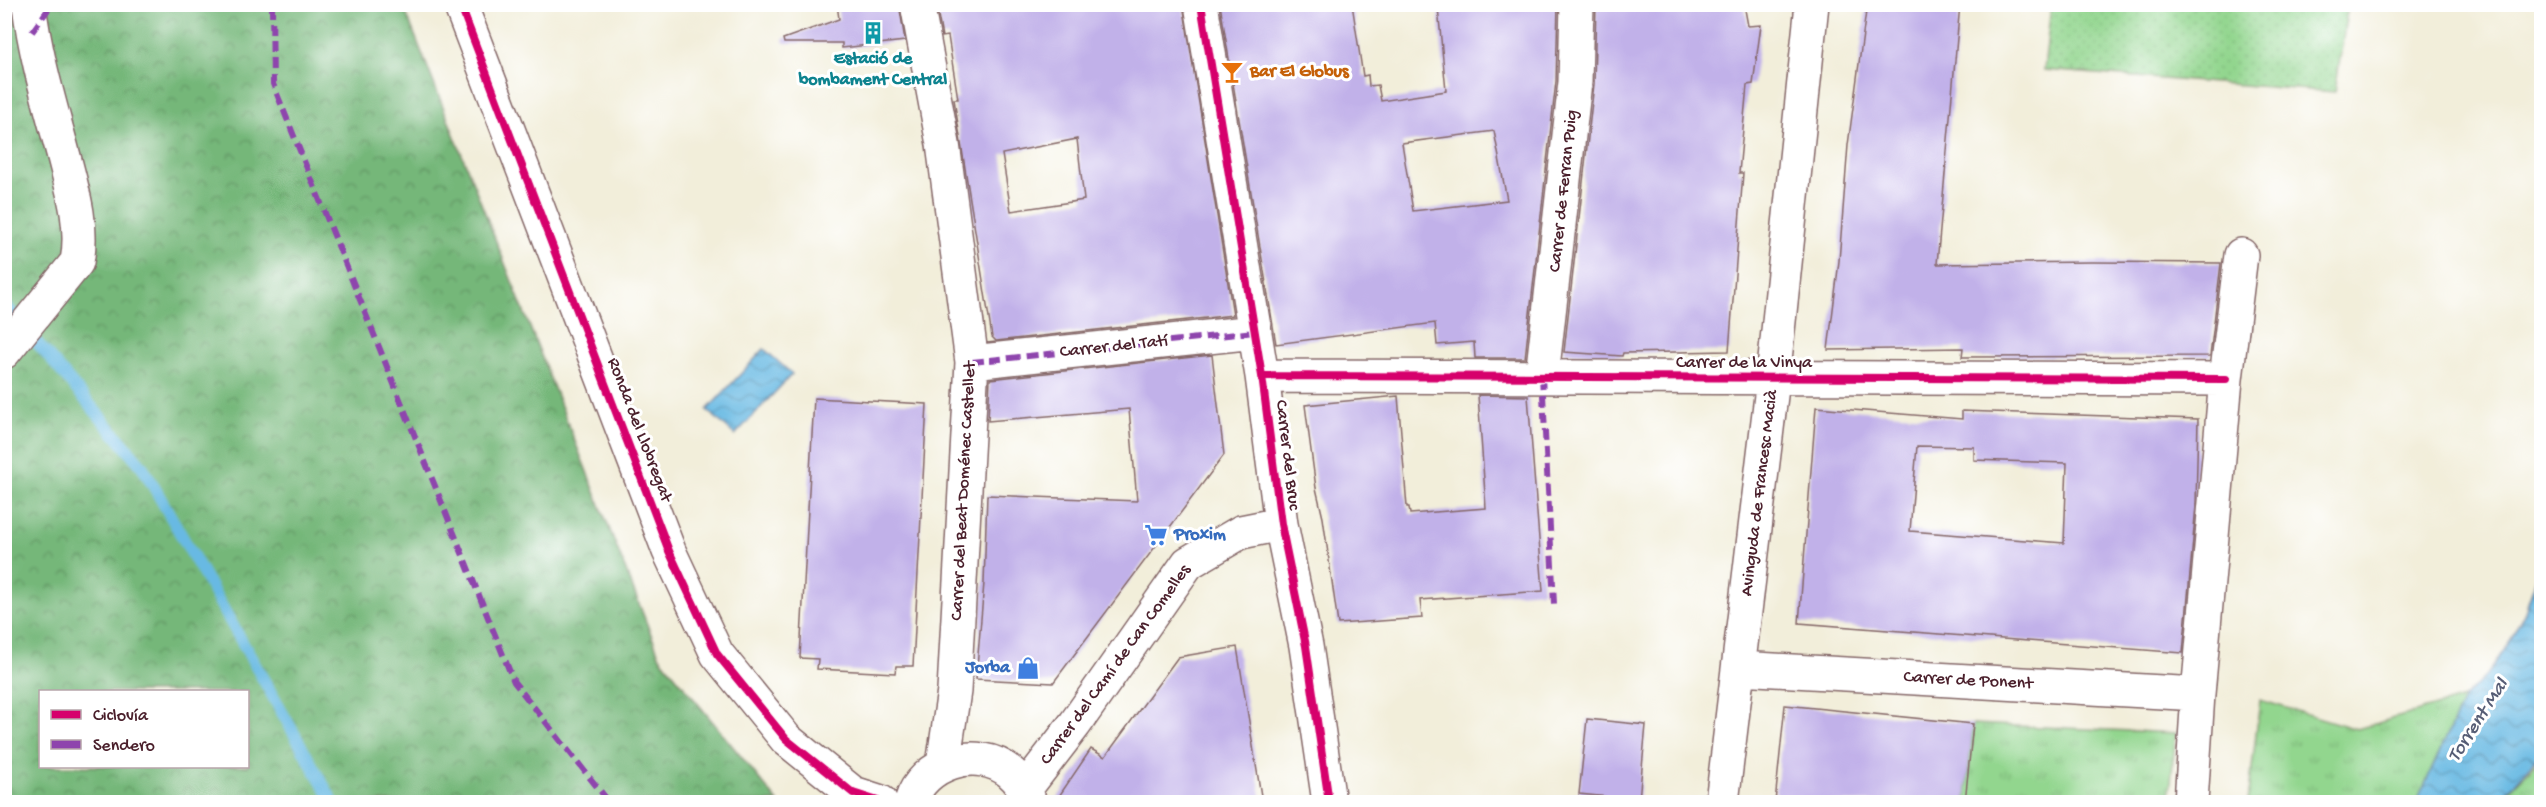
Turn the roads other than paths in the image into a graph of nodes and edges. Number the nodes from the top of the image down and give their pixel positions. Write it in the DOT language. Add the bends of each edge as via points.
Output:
graph roads {
  1 [pos="29,4"];
  2 [pos="917,4"];
  3 [pos="1201,4"];
  4 [pos="1577,4"];
  5 [pos="1812,4"];
  6 [pos="466,8"];
  7 [pos="2241,255"];
  8 [pos="1255,332"];
  9 [pos="4,352"];
  10 [pos="972,362"];
  11 [pos="1262,376"];
  12 [pos="1542,376"];
  13 [pos="1773,379"];
  14 [pos="2226,379"];
  15 [pos="1281,524"];
  16 [pos="1739,668"];
  17 [pos="2198,694"];
  18 [pos="944,765"];
  19 [pos="1027,796"];
  20 [pos="881,802"];
  21 [pos="911,802"];
  22 [pos="1329,802"];
  23 [pos="1722,802"];
  24 [pos="2191,802"];
  1 -- 9 [label="street" via="32,32 81,243 77,262"];
  2 -- 10 [label="street, Carrer del Beat Doménec Castellet" via="943,144"];
  3 -- 8 [label="street, Carrer del Bruc"];
  4 -- 12 [label="street, Carrer de Ferran Puig" via="1575,82"];
  5 -- 13 [label="street, Avinguda de Francesc Macià"];
  6 -- 20 [label="street, Ronda del Llobregat" via="669,551 717,654 786,739 853,793"];
  7 -- 14 [label="street"];
  8 -- 10 [label="street, Carrer del Tatí"];
  8 -- 11 [label="street, Carrer del Bruc"];
  10 -- 18 [label="street, Carrer del Beat Doménec Castellet" via="954,691"];
  11 -- 12 [label="street, Carrer de la Vinya"];
  11 -- 15 [label="street, Carrer del Bruc"];
  12 -- 13 [label="street, Carrer de la Vinya"];
  13 -- 14 [label="street, Carrer de la Vinya"];
  13 -- 16 [label="street, Avinguda de Francesc Macià"];
  14 -- 17 [label="street"];
  15 -- 19 [label="street, Carrer del Camí de Can Comelles" via="1240,532 1188,563"];
  15 -- 22 [label="street, Carrer del Bruc" via="1306,646"];
  16 -- 17 [label="street, Carrer de Ponent"];
  16 -- 23 [label="street, Avinguda de Francesc Macià"];
  17 -- 24 [label="street"];
  18 -- 19 [label="street" via="966,759 989,761 1009,771"];
  18 -- 21 [label="street" via="920,784"];
}
